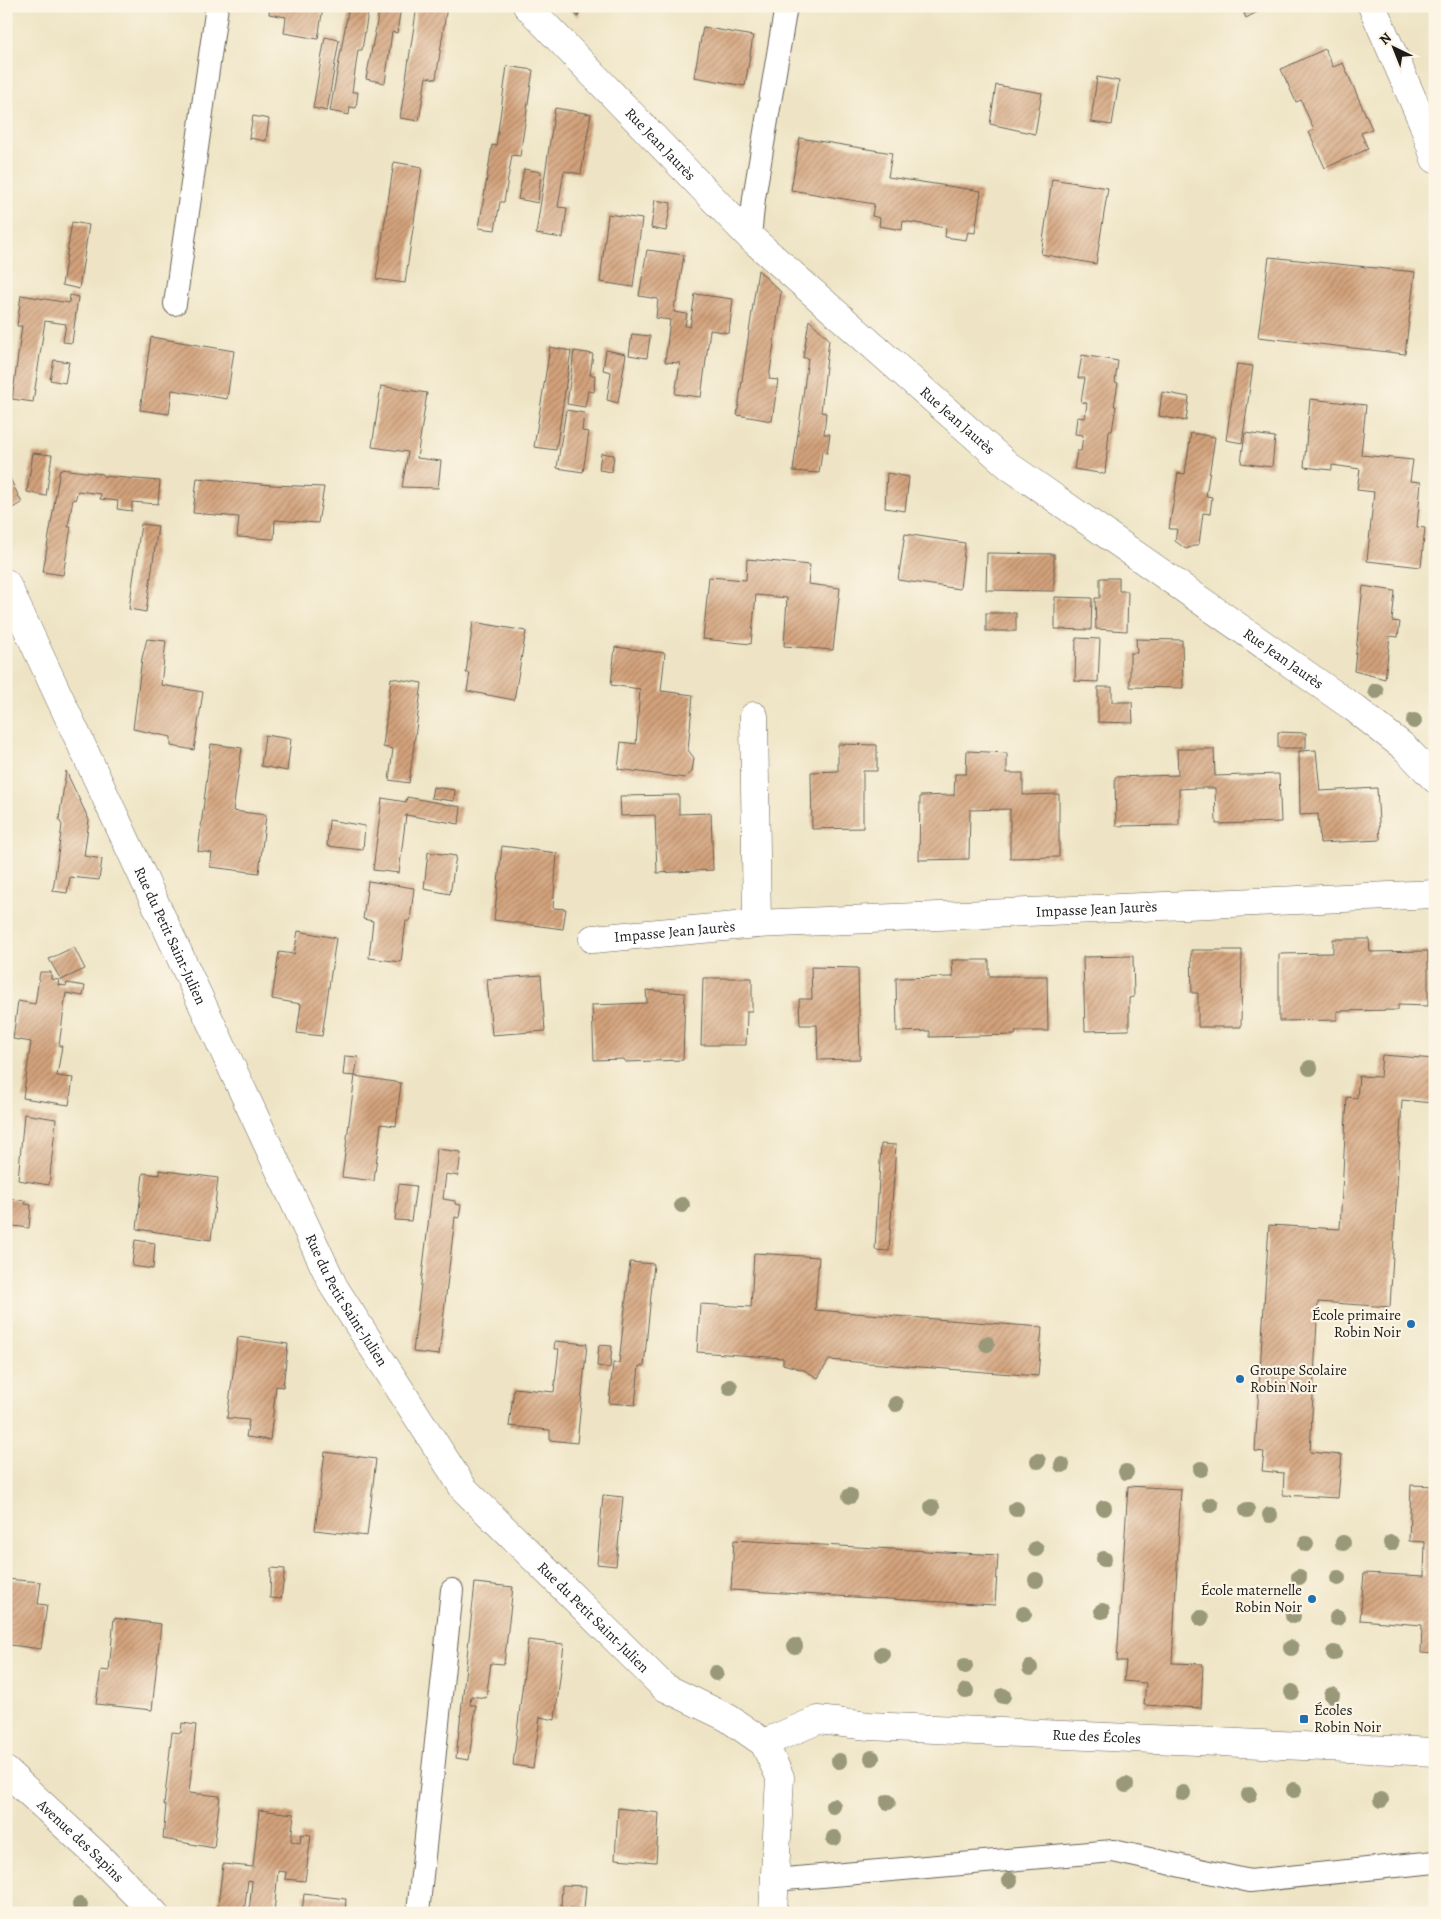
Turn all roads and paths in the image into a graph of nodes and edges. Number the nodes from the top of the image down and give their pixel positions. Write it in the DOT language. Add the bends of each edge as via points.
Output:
graph roads {
  1 [pos="217,6"];
  2 [pos="527,6"];
  3 [pos="786,6"];
  4 [pos="1372,6"];
  5 [pos="1435,159"];
  6 [pos="750,237"];
  7 [pos="175,304"];
  8 [pos="6,583"];
  9 [pos="754,716"];
  10 [pos="1435,779"];
  11 [pos="1435,894"];
  12 [pos="757,924"];
  13 [pos="593,939"];
  14 [pos="452,1590"];
  15 [pos="764,1743"];
  16 [pos="1435,1752"];
  17 [pos="6,1771"];
  18 [pos="1435,1862"];
  19 [pos="774,1880"];
  20 [pos="154,1913"];
  21 [pos="418,1913"];
  22 [pos="773,1913"];
  1 -- 7 [label="lane"];
  2 -- 6 [label="street, Rue Jean Jaurès"];
  3 -- 6 [label="lane"];
  4 -- 5 [label="street" via="1423,123"];
  6 -- 10 [label="street, Rue Jean Jaurès" via="1009,466 1354,708 1404,747"];
  8 -- 15 [label="street, Rue du Petit Saint-Julien" via="334,1287 464,1489 664,1687 728,1718"];
  9 -- 12 [label="street, Impasse Jean Jaurès"];
  11 -- 12 [label="street, Impasse Jean Jaurès"];
  12 -- 13 [label="street, Impasse Jean Jaurès"];
  14 -- 21 [label="lane"];
  15 -- 16 [label="street, Rue des Écoles" via="818,1720 869,1726"];
  15 -- 19 [label="street" via="780,1777"];
  17 -- 20 [label="street, Avenue des Sapins"];
  18 -- 19 [label="lane" via="1250,1881 1113,1850"];
  19 -- 22 [label="street"];
}
